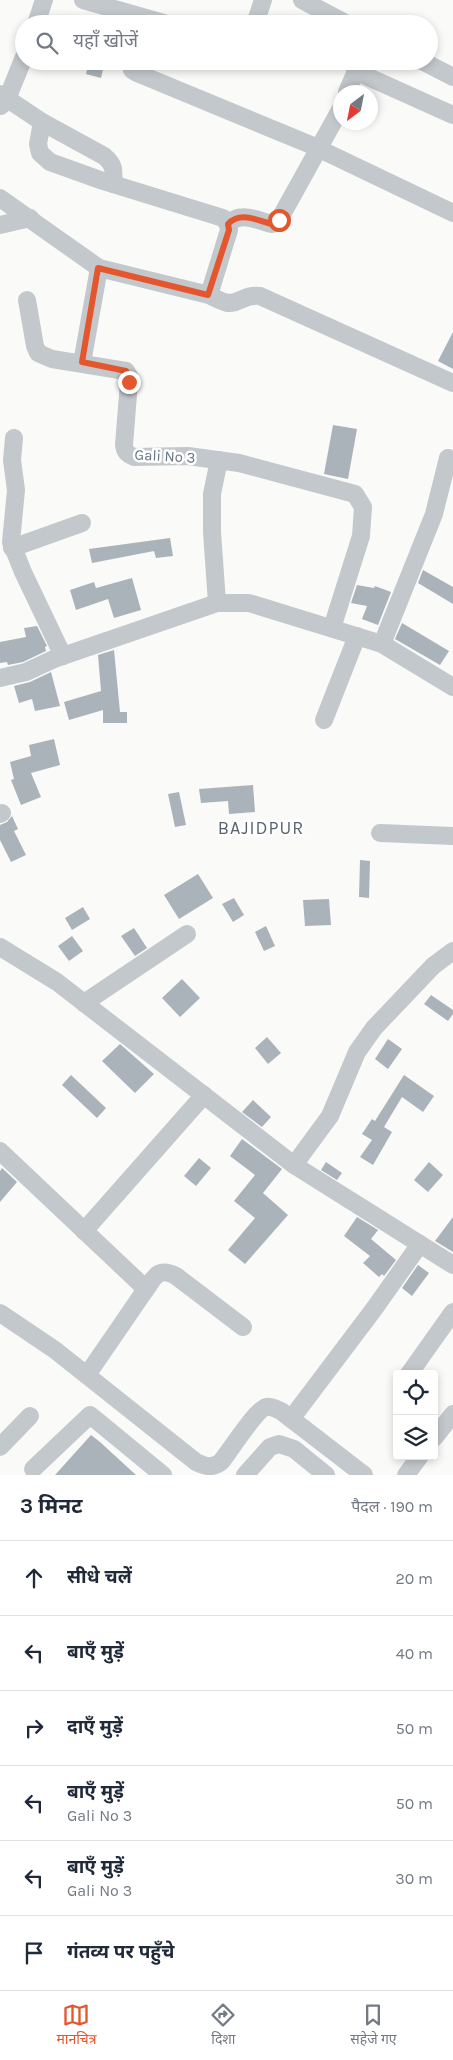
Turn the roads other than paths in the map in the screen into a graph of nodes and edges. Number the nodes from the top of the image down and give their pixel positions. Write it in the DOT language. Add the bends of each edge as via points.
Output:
graph roads {
  1 [pos="44,0"];
  2 [pos="263,0"];
  3 [pos="302,0"];
  4 [pos="91,1"];
  5 [pos="39,15"];
  6 [pos="129,15"];
  7 [pos="258,15"];
  8 [pos="330,15"];
  9 [pos="438,69"];
  10 [pos="17,70"];
  11 [pos="132,70"];
  12 [pos="356,70"];
  13 [pos="366,70"];
  14 [pos="453,77"];
  15 [pos="350,85"];
  16 [pos="2,100"];
  17 [pos="453,115"];
  18 [pos="42,122"];
  19 [pos="333,124"];
  20 [pos="320,149"];
  21 [pos="113,184"];
  22 [pos="0,198"];
  23 [pos="452,211"];
  24 [pos="30,218"];
  25 [pos="228,224"];
  26 [pos="0,225"];
  27 [pos="98,268"];
  28 [pos="208,295"];
  29 [pos="27,300"];
  30 [pos="82,362"];
  31 [pos="453,383"];
  32 [pos="14,438"];
  33 [pos="452,454"];
  34 [pos="219,460"];
  35 [pos="82,523"];
  36 [pos="12,548"];
  37 [pos="217,603"];
  38 [pos="332,628"];
  39 [pos="357,636"];
  40 [pos="382,644"];
  41 [pos="63,656"];
  42 [pos="0,678"];
  43 [pos="453,687"];
  44 [pos="324,720"];
  45 [pos="380,833"];
  46 [pos="453,836"];
  47 [pos="187,934"];
  48 [pos="0,947"];
  49 [pos="453,951"];
  50 [pos="84,1003"];
  51 [pos="204,1095"];
  52 [pos="0,1151"];
  53 [pos="294,1165"];
  54 [pos="84,1231"];
  55 [pos="420,1244"];
  56 [pos="453,1265"];
  57 [pos="146,1289"];
  58 [pos="453,1312"];
  59 [pos="0,1313"];
  60 [pos="243,1327"];
  61 [pos="412,1370"];
  62 [pos="87,1375"];
  63 [pos="453,1414"];
  64 [pos="30,1416"];
  65 [pos="291,1419"];
  66 [pos="438,1433"];
  67 [pos="0,1447"];
  68 [pos="417,1460"];
  69 [pos="33,1469"];
  70 [pos="163,1475"];
  71 [pos="245,1475"];
  72 [pos="326,1475"];
  73 [pos="364,1475"];
  74 [pos="406,1475"];
  1 -- 5 [label="street"];
  2 -- 7 [label="street"];
  3 -- 8 [label="street"];
  4 -- 6 [label="street"];
  9 -- 14 [label="street"];
  10 -- 16 [label="street"];
  11 -- 20 [label="street"];
  12 -- 15 [label="street"];
  13 -- 17 [label="street"];
  16 -- 18 [label="street"];
  18 -- 21 [label="street" via="111,162"];
  18 -- 21 [label="street" via="38,144 44,158"];
  19 -- 20 [label="street"];
  20 -- 23 [label="street"];
  20 -- 25 [label="street" via="275,224 240,216"];
  21 -- 25 [label="street" via="223,218"];
  22 -- 24 [label="street"];
  24 -- 26 [label="street"];
  24 -- 27 [label="street"];
  25 -- 28 [label="street" via="229,230"];
  27 -- 28 [label="street"];
  27 -- 30 [label="street"];
  28 -- 31 [label="street" via="230,303 245,296 260,296"];
  29 -- 30 [label="street" via="38,353 52,359"];
  30 -- 34 [label="street, Gali No 3" via="120,369 129,376 124,445 128,455"];
  32 -- 36 [label="street" via="12,460 16,490"];
  33 -- 40 [label="street" via="434,514"];
  34 -- 37 [label="street" via="212,494"];
  34 -- 38 [label="street" via="350,491 361,500 361,536"];
  35 -- 36 [label="street"];
  36 -- 41 [label="street"];
  37 -- 38 [label="street" via="249,603"];
  37 -- 41 [label="street"];
  38 -- 39 [label="street"];
  39 -- 40 [label="street"];
  39 -- 44 [label="street"];
  40 -- 43 [label="street"];
  41 -- 42 [label="street" via="26,672"];
  45 -- 46 [label="street"];
  47 -- 50 [label="street"];
  48 -- 50 [label="street"];
  49 -- 53 [label="street" via="422,977 374,1028 357,1052 330,1116"];
  50 -- 51 [label="street"];
  51 -- 53 [label="street"];
  51 -- 54 [label="street"];
  52 -- 54 [label="street"];
  53 -- 55 [label="street"];
  54 -- 57 [label="street"];
  55 -- 56 [label="street"];
  55 -- 65 [label="street"];
  57 -- 60 [label="street" via="155,1277 167,1271"];
  57 -- 62 [label="street"];
  58 -- 61 [label="street"];
  59 -- 62 [label="street"];
  62 -- 65 [label="street" via="203,1466 213,1467 221,1462 264,1408 272,1407"];
  63 -- 66 [label="street"];
  64 -- 67 [label="street"];
  65 -- 73 [label="street"];
  68 -- 74 [label="street"];
  69 -- 70 [label="street" via="90,1416"];
  71 -- 72 [label="street" via="270,1447 279,1444 294,1449"];
}
